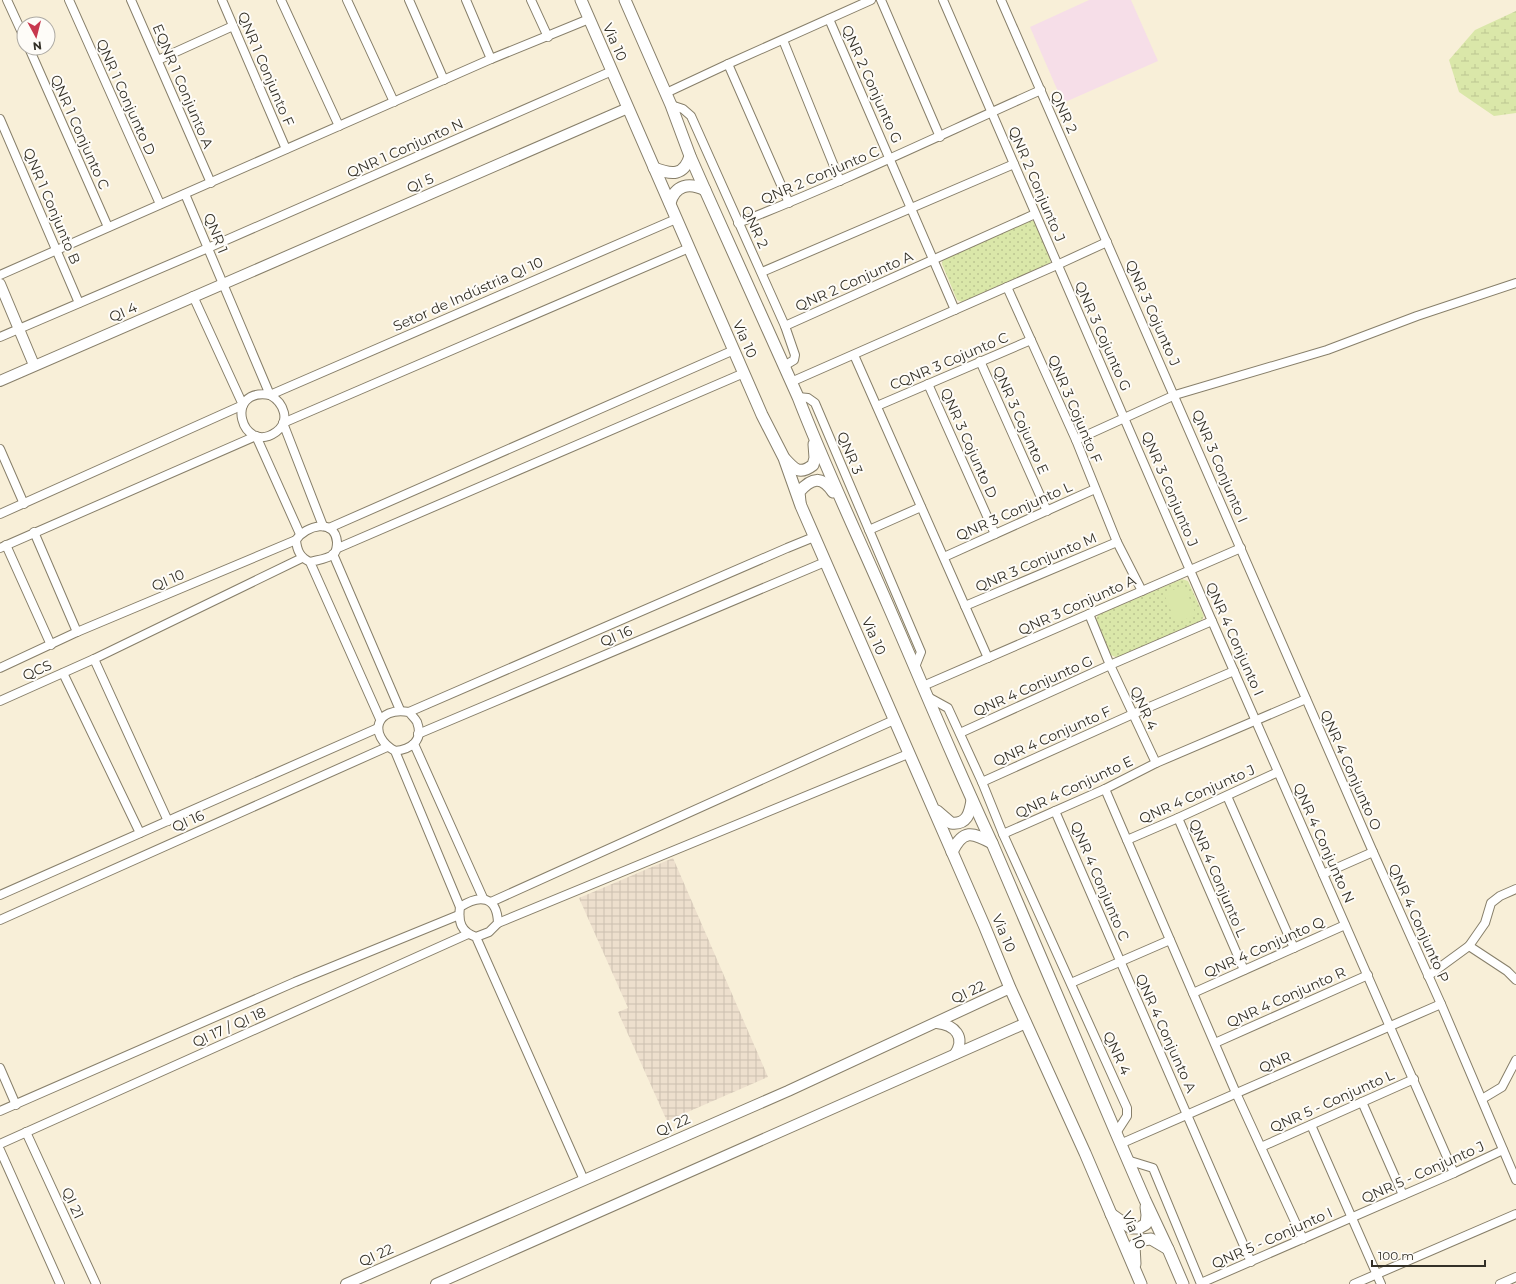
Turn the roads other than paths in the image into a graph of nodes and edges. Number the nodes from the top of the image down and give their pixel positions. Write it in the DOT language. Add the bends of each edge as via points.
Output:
graph roads {
  1 [pos="8,0"];
  2 [pos="69,0"];
  3 [pos="131,0"];
  4 [pos="222,0"];
  5 [pos="281,0"];
  6 [pos="347,0"];
  7 [pos="410,0"];
  8 [pos="466,0"];
  9 [pos="531,0"];
  10 [pos="581,0"];
  11 [pos="625,0"];
  12 [pos="871,0"];
  13 [pos="881,0"];
  14 [pos="943,0"];
  15 [pos="1001,0"];
  16 [pos="16,18"];
  17 [pos="589,19"];
  18 [pos="829,19"];
  19 [pos="233,26"];
  20 [pos="548,37"];
  21 [pos="783,40"];
  22 [pos="33,56"];
  23 [pos="491,59"];
  24 [pos="158,60"];
  25 [pos="728,64"];
  26 [pos="612,71"];
  27 [pos="444,80"];
  28 [pos="1041,90"];
  29 [pos="666,93"];
  30 [pos="394,102"];
  31 [pos="672,105"];
  32 [pos="628,108"];
  33 [pos="992,112"];
  34 [pos="0,119"];
  35 [pos="339,126"];
  36 [pos="940,137"];
  37 [pos="286,149"];
  38 [pos="690,156"];
  39 [pos="890,159"];
  40 [pos="1014,164"];
  41 [pos="654,168"];
  42 [pos="840,181"];
  43 [pos="210,183"];
  44 [pos="705,190"];
  45 [pos="185,194"];
  46 [pos="670,203"];
  47 [pos="789,203"];
  48 [pos="160,204"];
  49 [pos="912,209"];
  50 [pos="1035,214"];
  51 [pos="676,219"];
  52 [pos="738,223"];
  53 [pos="108,227"];
  54 [pos="1107,242"];
  55 [pos="208,248"];
  56 [pos="689,248"];
  57 [pos="57,250"];
  58 [pos="934,260"];
  59 [pos="1058,265"];
  60 [pos="762,272"];
  61 [pos="0,275"];
  62 [pos="223,283"];
  63 [pos="1516,283"];
  64 [pos="0,284"];
  65 [pos="1007,287"];
  66 [pos="193,296"];
  67 [pos="79,303"];
  68 [pos="955,310"];
  69 [pos="785,326"];
  70 [pos="19,329"];
  71 [pos="0,337"];
  72 [pos="1031,340"];
  73 [pos="734,350"];
  74 [pos="854,355"];
  75 [pos="980,361"];
  76 [pos="34,365"];
  77 [pos="784,366"];
  78 [pos="744,373"];
  79 [pos="0,381"];
  80 [pos="791,382"];
  81 [pos="928,384"];
  82 [pos="270,395"];
  83 [pos="1175,395"];
  84 [pos="798,398"];
  85 [pos="243,405"];
  86 [pos="877,406"];
  87 [pos="1125,418"];
  88 [pos="283,422"];
  89 [pos="256,436"];
  90 [pos="813,437"];
  91 [pos="1076,440"];
  92 [pos="0,449"];
  93 [pos="784,458"];
  94 [pos="1095,489"];
  95 [pos="24,504"];
  96 [pos="801,506"];
  97 [pos="921,507"];
  98 [pos="1047,511"];
  99 [pos="0,514"];
  100 [pos="848,517"];
  101 [pos="326,527"];
  102 [pos="869,530"];
  103 [pos="34,532"];
  104 [pos="995,534"];
  105 [pos="298,537"];
  106 [pos="814,538"];
  107 [pos="1117,542"];
  108 [pos="3,546"];
  109 [pos="1241,548"];
  110 [pos="335,551"];
  111 [pos="944,557"];
  112 [pos="302,558"];
  113 [pos="310,562"];
  114 [pos="825,562"];
  115 [pos="1190,570"];
  116 [pos="1142,591"];
  117 [pos="965,606"];
  118 [pos="1089,614"];
  119 [pos="1212,621"];
  120 [pos="77,632"];
  121 [pos="51,645"];
  122 [pos="988,658"];
  123 [pos="94,659"];
  124 [pos="1110,665"];
  125 [pos="0,668"];
  126 [pos="915,668"];
  127 [pos="1234,671"];
  128 [pos="63,673"];
  129 [pos="923,686"];
  130 [pos="928,697"];
  131 [pos="1306,699"];
  132 [pos="0,701"];
  133 [pos="400,710"];
  134 [pos="409,712"];
  135 [pos="1132,714"];
  136 [pos="380,719"];
  137 [pos="1256,719"];
  138 [pos="894,720"];
  139 [pos="378,728"];
  140 [pos="960,733"];
  141 [pos="418,734"];
  142 [pos="414,744"];
  143 [pos="387,746"];
  144 [pos="395,751"];
  145 [pos="908,754"];
  146 [pos="1156,763"];
  147 [pos="1278,772"];
  148 [pos="982,782"];
  149 [pos="1105,789"];
  150 [pos="1227,796"];
  151 [pos="972,800"];
  152 [pos="932,807"];
  153 [pos="1055,811"];
  154 [pos="1178,818"];
  155 [pos="168,821"];
  156 [pos="140,833"];
  157 [pos="1003,834"];
  158 [pos="1127,840"];
  159 [pos="992,843"];
  160 [pos="952,852"];
  161 [pos="1373,852"];
  162 [pos="1323,874"];
  163 [pos="1516,889"];
  164 [pos="0,895"];
  165 [pos="483,898"];
  166 [pos="492,902"];
  167 [pos="459,911"];
  168 [pos="0,920"];
  169 [pos="498,924"];
  170 [pos="1345,924"];
  171 [pos="472,935"];
  172 [pos="1170,940"];
  173 [pos="1469,946"];
  174 [pos="1294,948"];
  175 [pos="1121,962"];
  176 [pos="1244,970"];
  177 [pos="1368,975"];
  178 [pos="1428,976"];
  179 [pos="1516,980"];
  180 [pos="1070,983"];
  181 [pos="1010,988"];
  182 [pos="1193,993"];
  183 [pos="1441,1004"];
  184 [pos="937,1023"];
  185 [pos="1026,1023"];
  186 [pos="1390,1026"];
  187 [pos="1215,1043"];
  188 [pos="955,1054"];
  189 [pos="1516,1060"];
  190 [pos="0,1068"];
  191 [pos="1414,1080"];
  192 [pos="1236,1093"];
  193 [pos="1482,1099"];
  194 [pos="1362,1102"];
  195 [pos="16,1104"];
  196 [pos="0,1111"];
  197 [pos="1187,1114"];
  198 [pos="1312,1125"];
  199 [pos="26,1132"];
  200 [pos="1118,1139"];
  201 [pos="0,1144"];
  202 [pos="1261,1147"];
  203 [pos="0,1150"];
  204 [pos="1503,1150"];
  205 [pos="1127,1160"];
  206 [pos="1454,1173"];
  207 [pos="584,1180"];
  208 [pos="1516,1180"];
  209 [pos="1403,1195"];
  210 [pos="1144,1200"];
  211 [pos="1110,1214"];
  212 [pos="1516,1214"];
  213 [pos="1353,1217"];
  214 [pos="1303,1239"];
  215 [pos="1168,1249"];
  216 [pos="1251,1262"];
  217 [pos="1135,1271"];
  218 [pos="1377,1274"];
  219 [pos="1516,1277"];
  220 [pos="60,1284"];
  221 [pos="96,1284"];
  222 [pos="346,1284"];
  223 [pos="436,1284"];
  224 [pos="1141,1284"];
  225 [pos="1183,1284"];
  226 [pos="1201,1284"];
  227 [pos="1354,1284"];
  228 [pos="1381,1284"];
  229 [pos="1502,1284"];
  1 -- 16 [label="street"];
  2 -- 48 [label="street, QNR 1 Conjunto D"];
  3 -- 24 [label="street, EQNR 1 Conjunto A"];
  4 -- 19 [label="street, QNR 1 Conjunto F"];
  5 -- 35 [label="street"];
  6 -- 30 [label="street"];
  7 -- 27 [label="street"];
  8 -- 23 [label="street"];
  9 -- 20 [label="street"];
  10 -- 17 [label="main road, Via 10"];
  11 -- 29 [label="main road, Via 10"];
  12 -- 18 [label="street"];
  13 -- 36 [label="street"];
  14 -- 33 [label="street, QNR 2 Conjunto J"];
  15 -- 28 [label="street"];
  17 -- 20 [label="street"];
  17 -- 26 [label="main road, Via 10"];
  18 -- 21 [label="street"];
  18 -- 39 [label="street, QNR 2 Conjunto G"];
  19 -- 24 [label="street"];
  19 -- 37 [label="street, QNR 1 Conjunto F"];
  20 -- 23 [label="street"];
  21 -- 25 [label="street"];
  21 -- 42 [label="street"];
  22 -- 53 [label="street, QNR 1 Conjunto C"];
  23 -- 27 [label="street"];
  24 -- 43 [label="street, EQNR 1 Conjunto A"];
  25 -- 29 [label="street"];
  25 -- 47 [label="street"];
  26 -- 32 [label="main road, Via 10"];
  26 -- 55 [label="street, QNR 1 Conjunto N"];
  27 -- 30 [label="street"];
  28 -- 33 [label="street, QNR 2"];
  28 -- 54 [label="street, QNR 2"];
  29 -- 31 [label="main road, Via 10"];
  30 -- 35 [label="street"];
  31 -- 38 [label="main road, Via 10"];
  31 -- 52 [label="street, QNR 2" via="683,109 691,116"];
  32 -- 41 [label="main road, Via 10"];
  32 -- 62 [label="street, QI 5"];
  33 -- 36 [label="street, QNR 2"];
  33 -- 40 [label="street, QNR 2 Conjunto J"];
  34 -- 57 [label="street, QNR 1 Conjunto B"];
  35 -- 37 [label="street"];
  36 -- 39 [label="street, QNR 2"];
  37 -- 43 [label="street"];
  38 -- 41 [label="main road" via="688,164 682,170 673,173"];
  38 -- 44 [label="main road, Via 10"];
  39 -- 42 [label="street, QNR 2 Conjunto C"];
  39 -- 49 [label="street"];
  40 -- 49 [label="street, QNR 2 Conjunto J"];
  40 -- 50 [label="street, QNR 2 Conjunto J"];
  41 -- 46 [label="main road, Via 10"];
  42 -- 47 [label="street, QNR 2 Conjunto C"];
  43 -- 45 [label="street"];
  44 -- 46 [label="main road" via="682,186 672,195"];
  44 -- 77 [label="main road, Via 10"];
  45 -- 48 [label="street"];
  45 -- 55 [label="street, QNR 1"];
  46 -- 51 [label="main road, Via 10"];
  47 -- 52 [label="street, QNR 2 Conjunto C"];
  48 -- 53 [label="street"];
  49 -- 58 [label="street"];
  49 -- 60 [label="street, QNR 2 Conjunto J"];
  50 -- 58 [label="street"];
  50 -- 59 [label="street, QNR 2 Conjunto J"];
  51 -- 56 [label="main road, Via 10"];
  51 -- 82 [label="street, Setor de Indústria QI 10"];
  52 -- 60 [label="street, QNR 2"];
  53 -- 57 [label="street"];
  54 -- 59 [label="street"];
  54 -- 83 [label="street, QNR 3 Cojunto J"];
  55 -- 62 [label="street, QNR 1"];
  55 -- 67 [label="street, QNR 1 Conjunto N"];
  56 -- 73 [label="main road, Via 10"];
  56 -- 88 [label="street"];
  57 -- 61 [label="street"];
  57 -- 67 [label="street, QNR 1 Conjunto B"];
  58 -- 68 [label="street"];
  58 -- 69 [label="street, QNR 2 Conjunto A"];
  59 -- 65 [label="street"];
  59 -- 87 [label="street, QNR 3 Cojunto G"];
  60 -- 69 [label="street, QNR 2"];
  62 -- 66 [label="street, QI 4"];
  62 -- 82 [label="street, QNR 1"];
  63 -- 83 [label="street" via="1327,350"];
  64 -- 70 [label="street"];
  65 -- 68 [label="street"];
  65 -- 72 [label="street"];
  66 -- 76 [label="street, QI 4"];
  66 -- 85 [label="street"];
  67 -- 70 [label="street, QNR 1 Conjunto N"];
  68 -- 74 [label="street"];
  69 -- 77 [label="street, QNR 2" via="795,355 794,360"];
  70 -- 71 [label="street, QNR 1 Conjunto N"];
  70 -- 76 [label="street"];
  72 -- 75 [label="street, CQNR 3 Cojunto C"];
  72 -- 91 [label="street, QNR 3 Cojunto F"];
  73 -- 78 [label="main road, Via 10"];
  73 -- 101 [label="street"];
  74 -- 80 [label="street"];
  74 -- 86 [label="street, QNR 3 Conjunto M"];
  75 -- 81 [label="street, CQNR 3 Cojunto C"];
  75 -- 98 [label="street, QNR 3 Cojunto E"];
  76 -- 79 [label="street, QI 4"];
  77 -- 80 [label="main road, Via 10"];
  78 -- 93 [label="main road, Via 10"];
  78 -- 110 [label="street"];
  80 -- 84 [label="main road, Via 10"];
  81 -- 86 [label="street, CQNR 3 Cojunto C"];
  81 -- 104 [label="street, QNR 3 Cojunto D"];
  82 -- 85 [label="street" via="255,395"];
  82 -- 88 [label="street" via="282,405"];
  83 -- 87 [label="street"];
  83 -- 109 [label="street, QNR 3 Conjunto I"];
  84 -- 90 [label="main road, Via 10"];
  84 -- 102 [label="street, QNR 3" via="808,398 815,403"];
  85 -- 89 [label="street" via="243,423 248,431"];
  85 -- 95 [label="street"];
  86 -- 97 [label="street, QNR 3 Conjunto M"];
  87 -- 91 [label="street"];
  87 -- 115 [label="street, QNR 3 Conjunto J"];
  88 -- 89 [label="street" via="279,430 272,434"];
  88 -- 101 [label="street"];
  89 -- 103 [label="street"];
  89 -- 105 [label="street"];
  90 -- 93 [label="main road" via="815,458 813,465 808,469 802,471 793,468"];
  90 -- 100 [label="main road, Via 10"];
  91 -- 94 [label="street, QNR 3 Cojunto F"];
  92 -- 95 [label="street"];
  93 -- 96 [label="main road, Via 10"];
  94 -- 98 [label="street, QNR 3 Conjunto L"];
  94 -- 107 [label="street"];
  95 -- 99 [label="street"];
  96 -- 100 [label="main road" via="800,492 810,482 821,480 831,490"];
  96 -- 106 [label="main road, Via 10"];
  97 -- 102 [label="street"];
  97 -- 111 [label="street, QNR 3 Conjunto M"];
  98 -- 104 [label="street, QNR 3 Conjunto L"];
  100 -- 126 [label="main road, Via 10"];
  101 -- 105 [label="street" via="309,528"];
  101 -- 110 [label="street" via="336,536"];
  102 -- 126 [label="street, QNR 3" via="921,652"];
  103 -- 108 [label="street"];
  103 -- 120 [label="street"];
  104 -- 111 [label="street, QNR 3 Conjunto L"];
  105 -- 112 [label="street" via="297,550"];
  105 -- 120 [label="street, QI 10"];
  106 -- 114 [label="main road, Via 10"];
  106 -- 134 [label="street"];
  107 -- 116 [label="street"];
  107 -- 117 [label="street, QNR 3 Conjunto M"];
  108 -- 121 [label="street"];
  109 -- 115 [label="street, QNR 3 Conjunto A"];
  109 -- 131 [label="street"];
  110 -- 113 [label="street"];
  110 -- 133 [label="street"];
  111 -- 117 [label="street, QNR 3 Conjunto M"];
  112 -- 113 [label="street"];
  112 -- 123 [label="street, QCS"];
  113 -- 136 [label="street"];
  114 -- 138 [label="main road, Via 10"];
  114 -- 141 [label="street, QI 16"];
  115 -- 116 [label="street, QNR 3 Conjunto A"];
  115 -- 119 [label="street, QNR 4 Conjunto I"];
  116 -- 118 [label="street, QNR 3 Conjunto A"];
  117 -- 122 [label="street, QNR 3 Conjunto M"];
  118 -- 122 [label="street, QNR 3 Conjunto A"];
  118 -- 124 [label="street, QNR 4 Conjunto G"];
  119 -- 124 [label="street"];
  119 -- 127 [label="street, QNR 4 Conjunto I"];
  120 -- 121 [label="street, QI 10"];
  121 -- 125 [label="street, QI 10"];
  122 -- 129 [label="street, QNR 3 Conjunto A"];
  123 -- 128 [label="street, QCS"];
  123 -- 155 [label="street"];
  124 -- 135 [label="street, QNR 4"];
  124 -- 140 [label="street, QNR 4 Conjunto G"];
  126 -- 129 [label="main road, Via 10"];
  127 -- 135 [label="street, QNR 4 Conjunto F"];
  127 -- 137 [label="street, QNR 4 Conjunto I"];
  128 -- 132 [label="street, QCS"];
  128 -- 156 [label="street"];
  129 -- 130 [label="main road, Via 10"];
  130 -- 140 [label="street, QNR 4" via="948,708"];
  130 -- 151 [label="main road, Via 10"];
  131 -- 137 [label="street"];
  131 -- 161 [label="street, QNR 4 Conjunto O"];
  133 -- 134 [label="street"];
  133 -- 136 [label="street" via="390,712"];
  134 -- 141 [label="street" via="416,722"];
  135 -- 146 [label="street, QNR 4"];
  135 -- 148 [label="street, QNR 4 Conjunto F"];
  136 -- 139 [label="street"];
  137 -- 146 [label="street"];
  137 -- 147 [label="street"];
  138 -- 145 [label="main road, Via 10"];
  138 -- 166 [label="street"];
  139 -- 143 [label="street" via="381,739"];
  139 -- 155 [label="street"];
  140 -- 148 [label="street, QNR 4"];
  141 -- 142 [label="street"];
  142 -- 144 [label="street" via="406,750"];
  142 -- 165 [label="street"];
  143 -- 144 [label="street"];
  143 -- 168 [label="street, QI 16"];
  144 -- 167 [label="street"];
  145 -- 152 [label="main road, Via 10"];
  145 -- 169 [label="street"];
  146 -- 149 [label="street, QNR 4 Conjunto E"];
  147 -- 150 [label="street, QNR 4 Conjunto J"];
  147 -- 162 [label="street, QNR 4 Conjunto N"];
  148 -- 157 [label="street, QNR 4"];
  149 -- 153 [label="street, QNR 4 Conjunto E"];
  149 -- 158 [label="street"];
  150 -- 154 [label="street, QNR 4 Conjunto J"];
  150 -- 174 [label="street"];
  151 -- 152 [label="main road" via="967,819 955,824 947,821"];
  151 -- 159 [label="main road, Via 10"];
  152 -- 160 [label="main road, Via 10"];
  153 -- 157 [label="street, QNR 4 Conjunto E"];
  153 -- 175 [label="street, QNR 4 Conjunto C"];
  154 -- 158 [label="street, QNR 4 Conjunto J"];
  154 -- 176 [label="street, QNR 4 Conjunto L"];
  155 -- 156 [label="street"];
  156 -- 164 [label="street"];
  157 -- 180 [label="street, QNR 4"];
  158 -- 172 [label="street"];
  159 -- 160 [label="main road" via="970,834 961,838"];
  159 -- 200 [label="main road, Via 10"];
  160 -- 181 [label="main road, Via 10"];
  161 -- 162 [label="street"];
  161 -- 178 [label="street, QNR 4 Conjunto P"];
  162 -- 170 [label="street, QNR 4 Conjunto N"];
  163 -- 173 [label="street" via="1491,903 1484,923"];
  165 -- 166 [label="street"];
  165 -- 167 [label="street" via="470,901"];
  166 -- 169 [label="street" via="497,912"];
  167 -- 171 [label="street" via="460,926"];
  167 -- 195 [label="street"];
  169 -- 171 [label="street" via="490,932"];
  170 -- 174 [label="street, QNR 4 Conjunto Q"];
  170 -- 177 [label="street"];
  171 -- 199 [label="street, QI 17 / QI 18"];
  171 -- 207 [label="street"];
  172 -- 175 [label="street"];
  172 -- 182 [label="street"];
  173 -- 178 [label="street"];
  173 -- 179 [label="street" via="1507,971"];
  174 -- 176 [label="street, QNR 4 Conjunto Q"];
  175 -- 180 [label="street"];
  175 -- 197 [label="street, QNR 4 Conjunto A"];
  176 -- 182 [label="street, QNR 4 Conjunto Q"];
  177 -- 186 [label="street"];
  177 -- 187 [label="street, QNR 4 Conjunto R"];
  178 -- 183 [label="street, QNR 4 Conjunto P"];
  180 -- 200 [label="street, QNR 4" via="1127,1108 1127,1116"];
  181 -- 184 [label="street, QI 22"];
  181 -- 185 [label="main road, Via 10"];
  182 -- 187 [label="street"];
  183 -- 186 [label="street, QNR"];
  183 -- 193 [label="street, QNR 4 Conjunto P"];
  184 -- 188 [label="street" via="956,1031 959,1036"];
  184 -- 207 [label="street, QI 22"];
  185 -- 188 [label="street"];
  185 -- 211 [label="main road, Via 10"];
  186 -- 191 [label="street"];
  186 -- 192 [label="street, QNR"];
  187 -- 192 [label="street"];
  188 -- 223 [label="street"];
  189 -- 193 [label="street" via="1502,1087"];
  190 -- 195 [label="street"];
  191 -- 194 [label="street, QNR 5 - Conjunto L"];
  191 -- 206 [label="street"];
  192 -- 197 [label="street, QNR"];
  192 -- 202 [label="street"];
  193 -- 204 [label="street, QNR 4 Conjunto P"];
  194 -- 198 [label="street, QNR 5 - Conjunto L"];
  194 -- 209 [label="street"];
  195 -- 196 [label="street"];
  197 -- 200 [label="street, QNR"];
  197 -- 216 [label="street, QNR 4 Conjunto A"];
  198 -- 202 [label="street, QNR 5 - Conjunto L"];
  198 -- 213 [label="street"];
  199 -- 201 [label="street, QI 17 / QI 18"];
  199 -- 221 [label="street, QI 21"];
  200 -- 205 [label="main road, Via 10"];
  202 -- 214 [label="street"];
  203 -- 220 [label="street"];
  204 -- 206 [label="street, QNR 5 - Conjunto J"];
  204 -- 208 [label="street, QNR 4 Conjunto P"];
  205 -- 210 [label="main road, Via 10"];
  205 -- 226 [label="street" via="1153,1168"];
  206 -- 209 [label="street, QNR 5 - Conjunto J"];
  207 -- 222 [label="street, QI 22"];
  209 -- 213 [label="street, QNR 5 - Conjunto J"];
  210 -- 211 [label="main road" via="1146,1224 1139,1228 1131,1228"];
  210 -- 215 [label="main road, Via 10"];
  211 -- 217 [label="main road, Via 10"];
  212 -- 218 [label="street"];
  213 -- 214 [label="street, QNR 5 - Conjunto I"];
  213 -- 218 [label="street"];
  214 -- 216 [label="street, QNR 5 - Conjunto I"];
  215 -- 217 [label="main road" via="1151,1239 1142,1240 1134,1245"];
  215 -- 225 [label="main road, Via 10"];
  216 -- 226 [label="street, QNR 5 - Conjunto I"];
  217 -- 224 [label="main road, Via 10"];
  218 -- 227 [label="street"];
  218 -- 228 [label="street"];
  219 -- 229 [label="street"];
}
